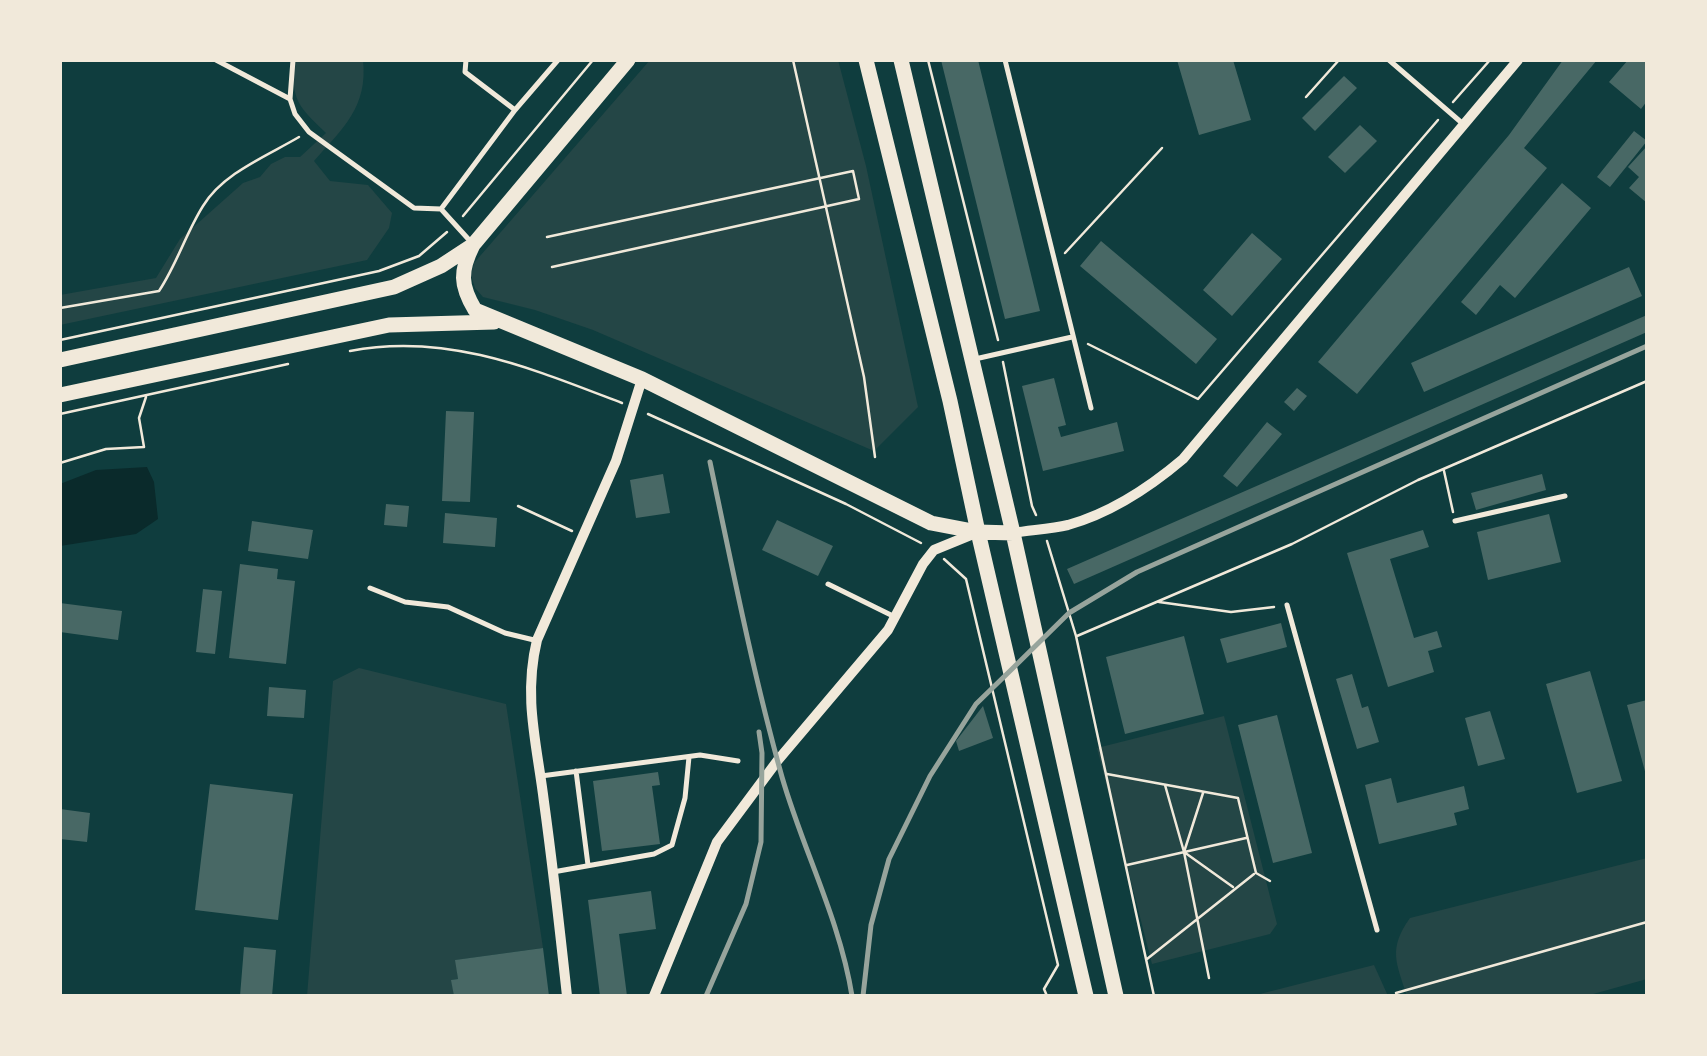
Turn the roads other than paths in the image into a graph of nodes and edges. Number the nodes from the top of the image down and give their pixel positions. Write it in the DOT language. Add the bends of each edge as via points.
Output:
graph roads {
  1 [pos="216,60"];
  2 [pos="293,60"];
  3 [pos="466,60"];
  4 [pos="558,60"];
  5 [pos="628,60"];
  6 [pos="866,60"];
  7 [pos="900,60"];
  8 [pos="1005,60"];
  9 [pos="1389,60"];
  10 [pos="1518,60"];
  11 [pos="290,99"];
  12 [pos="515,110"];
  13 [pos="1464,125"];
  14 [pos="441,209"];
  15 [pos="473,244"];
  16 [pos="498,322"];
  17 [pos="1073,337"];
  18 [pos="972,359"];
  19 [pos="60,360"];
  20 [pos="642,379"];
  21 [pos="60,395"];
  22 [pos="1091,408"];
  23 [pos="1565,496"];
  24 [pos="1456,520"];
  25 [pos="978,532"];
  26 [pos="1013,533"];
  27 [pos="828,584"];
  28 [pos="370,588"];
  29 [pos="1287,605"];
  30 [pos="895,617"];
  31 [pos="537,640"];
  32 [pos="689,756"];
  33 [pos="738,761"];
  34 [pos="576,771"];
  35 [pos="541,776"];
  36 [pos="588,865"];
  37 [pos="553,872"];
  38 [pos="1377,930"];
  39 [pos="567,996"];
  40 [pos="654,996"];
  41 [pos="1086,996"];
  42 [pos="1116,996"];
  1 -- 11 [label="lane"];
  2 -- 11 [label="lane"];
  3 -- 12 [label="lane" via="465,72"];
  4 -- 12 [label="lane"];
  5 -- 15 [label="main road"];
  6 -- 25 [label="main road"];
  7 -- 18 [label="main road"];
  8 -- 17 [label="lane"];
  9 -- 13 [label="lane"];
  10 -- 13 [label="street"];
  11 -- 14 [label="lane" via="309,132 414,208"];
  12 -- 14 [label="lane"];
  13 -- 26 [label="street" via="1183,459 1102,511 1067,525"];
  14 -- 15 [label="lane"];
  15 -- 16 [label="main road" via="462,267 463,290 475,310"];
  15 -- 19 [label="main road" via="394,287"];
  16 -- 20 [label="main road"];
  16 -- 21 [label="main road" via="389,325"];
  17 -- 18 [label="lane"];
  17 -- 22 [label="lane"];
  18 -- 26 [label="main road"];
  20 -- 25 [label="main road" via="930,524"];
  20 -- 31 [label="street" via="616,461"];
  23 -- 24 [label="lane"];
  25 -- 26 [label="main road"];
  25 -- 30 [label="street" via="934,550"];
  25 -- 41 [label="main road"];
  26 -- 42 [label="main road"];
  27 -- 30 [label="lane"];
  28 -- 31 [label="lane"];
  29 -- 38 [label="lane"];
  30 -- 40 [label="street" via="717,842"];
  31 -- 35 [label="street" via="529,706"];
  32 -- 33 [label="lane"];
  32 -- 34 [label="lane"];
  32 -- 36 [label="lane" via="672,845"];
  34 -- 35 [label="lane"];
  34 -- 36 [label="lane"];
  35 -- 37 [label="street"];
  36 -- 37 [label="lane"];
  37 -- 39 [label="street"];
}
